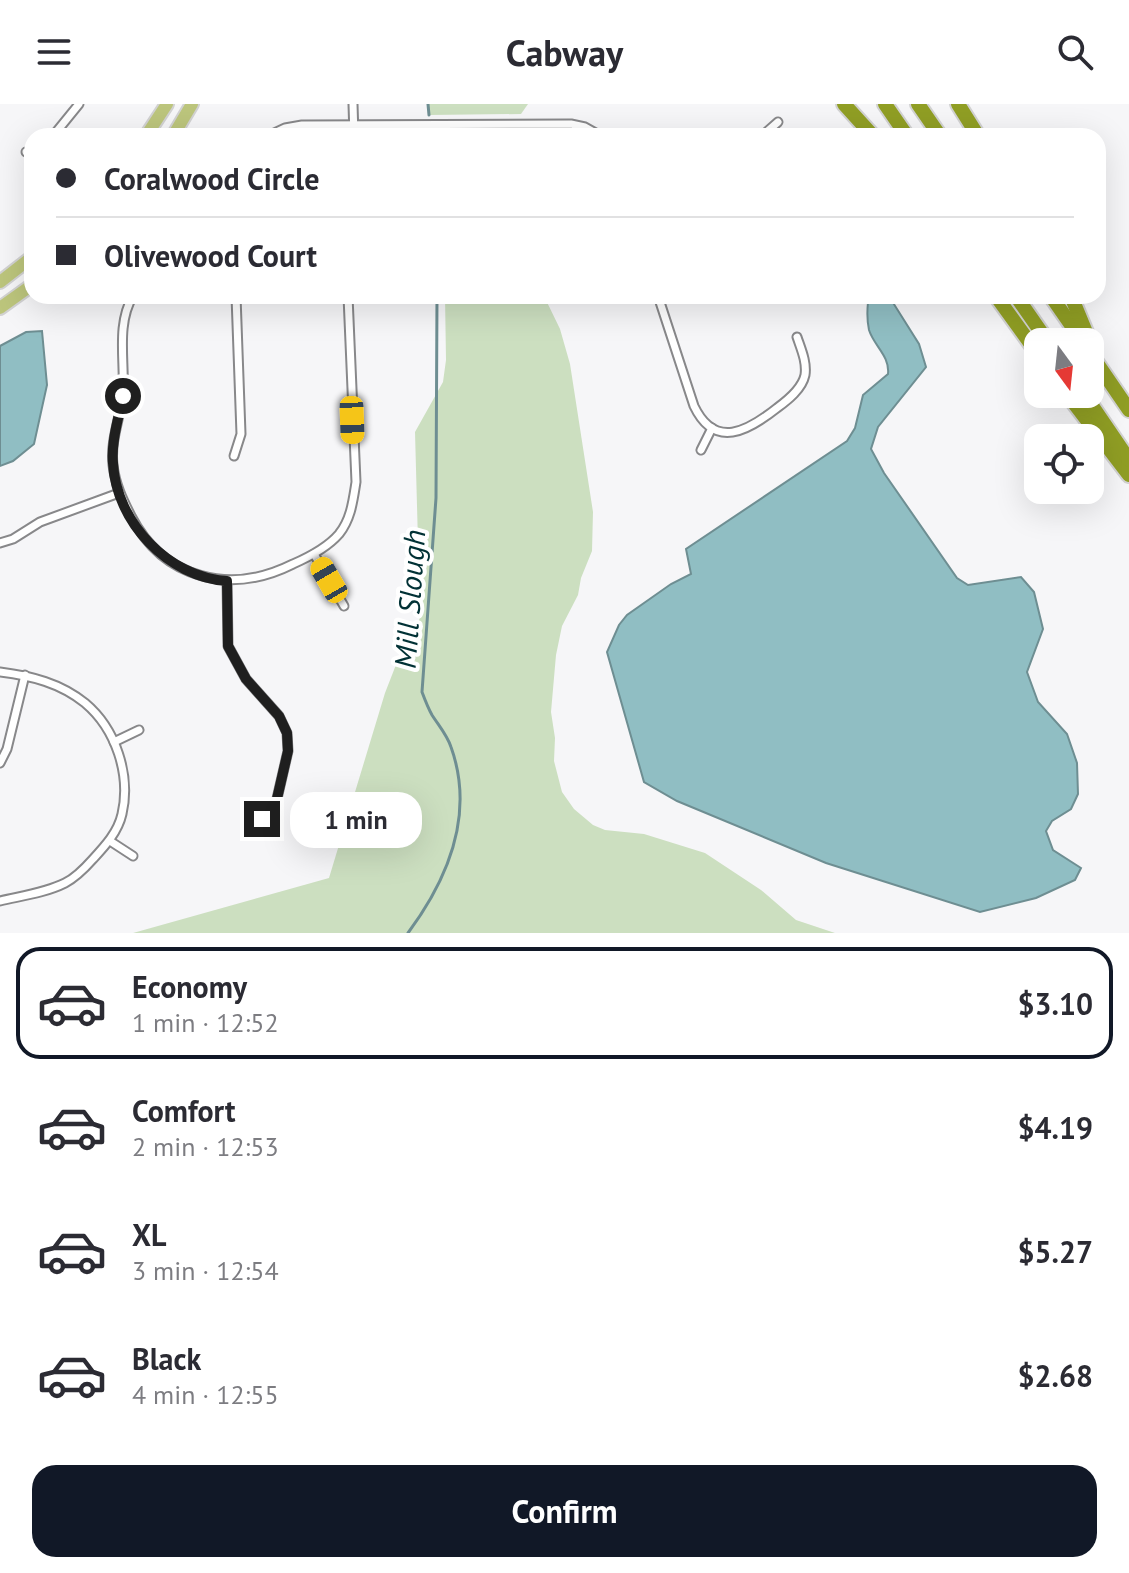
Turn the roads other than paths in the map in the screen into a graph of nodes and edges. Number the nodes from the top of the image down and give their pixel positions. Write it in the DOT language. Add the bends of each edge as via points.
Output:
graph roads {
  1 [pos="167,104"];
  2 [pos="192,104"];
  3 [pos="353,104"];
  4 [pos="844,104"];
  5 [pos="885,104"];
  6 [pos="918,104"];
  7 [pos="958,104"];
  8 [pos="78,105"];
  9 [pos="778,122"];
  10 [pos="355,125"];
  11 [pos="59,128"];
  12 [pos="151,128"];
  13 [pos="178,128"];
  14 [pos="289,128"];
  15 [pos="355,128"];
  16 [pos="588,128"];
  17 [pos="771,128"];
  18 [pos="866,128"];
  19 [pos="902,128"];
  20 [pos="934,128"];
  21 [pos="973,128"];
  22 [pos="24,263"];
  23 [pos="0,282"];
  24 [pos="24,291"];
  25 [pos="128,304"];
  26 [pos="236,304"];
  27 [pos="348,304"];
  28 [pos="661,304"];
  29 [pos="1002,304"];
  30 [pos="1022,304"];
  31 [pos="1057,304"];
  32 [pos="1074,304"];
  33 [pos="0,308"];
  34 [pos="1038,328"];
  35 [pos="1073,328"];
  36 [pos="1084,328"];
  37 [pos="1024,335"];
  38 [pos="797,337"];
  39 [pos="1104,374"];
  40 [pos="1078,408"];
  41 [pos="1094,408"];
  42 [pos="1129,410"];
  43 [pos="712,428"];
  44 [pos="701,450"];
  45 [pos="234,456"];
  46 [pos="1129,460"];
  47 [pos="1129,475"];
  48 [pos="119,493"];
  49 [pos="0,543"];
  50 [pos="314,554"];
  51 [pos="227,581"];
  52 [pos="344,606"];
  53 [pos="0,672"];
  54 [pos="25,675"];
  55 [pos="139,730"];
  56 [pos="114,742"];
  57 [pos="0,763"];
  58 [pos="262,819"];
  59 [pos="110,841"];
  60 [pos="133,856"];
  61 [pos="0,901"];
  1 -- 12 [label="main road"];
  2 -- 13 [label="main road"];
  3 -- 10 [label="street"];
  4 -- 18 [label="highway"];
  5 -- 19 [label="highway"];
  6 -- 20 [label="highway"];
  7 -- 21 [label="highway"];
  8 -- 11 [label="street"];
  9 -- 17 [label="street"];
  10 -- 14 [label="street"];
  10 -- 15 [label="street"];
  10 -- 16 [label="street"];
  22 -- 23 [label="main road"];
  24 -- 33 [label="main road"];
  25 -- 48 [label="street" via="123,396 113,451"];
  26 -- 45 [label="street" via="241,434"];
  27 -- 50 [label="street" via="356,482 351,513 338,535"];
  28 -- 43 [label="street" via="694,406"];
  29 -- 37 [label="highway"];
  30 -- 34 [label="highway"];
  31 -- 35 [label="highway"];
  32 -- 36 [label="highway"];
  38 -- 43 [label="street" via="805,370 795,391 749,429 731,433"];
  39 -- 42 [label="highway"];
  40 -- 47 [label="highway"];
  41 -- 46 [label="highway"];
  43 -- 44 [label="street"];
  48 -- 49 [label="street"];
  48 -- 51 [label="street" via="136,526 165,558 192,573"];
  50 -- 51 [label="street" via="257,577"];
  50 -- 52 [label="street"];
  51 -- 58 [label="street" via="228,646 287,733 276,803"];
  53 -- 54 [label="street"];
  54 -- 56 [label="street" via="54,683 86,704"];
  54 -- 57 [label="street"];
  55 -- 56 [label="street"];
  56 -- 59 [label="street" via="125,776 122,815"];
  59 -- 60 [label="street"];
  59 -- 61 [label="street" via="67,882"];
}
